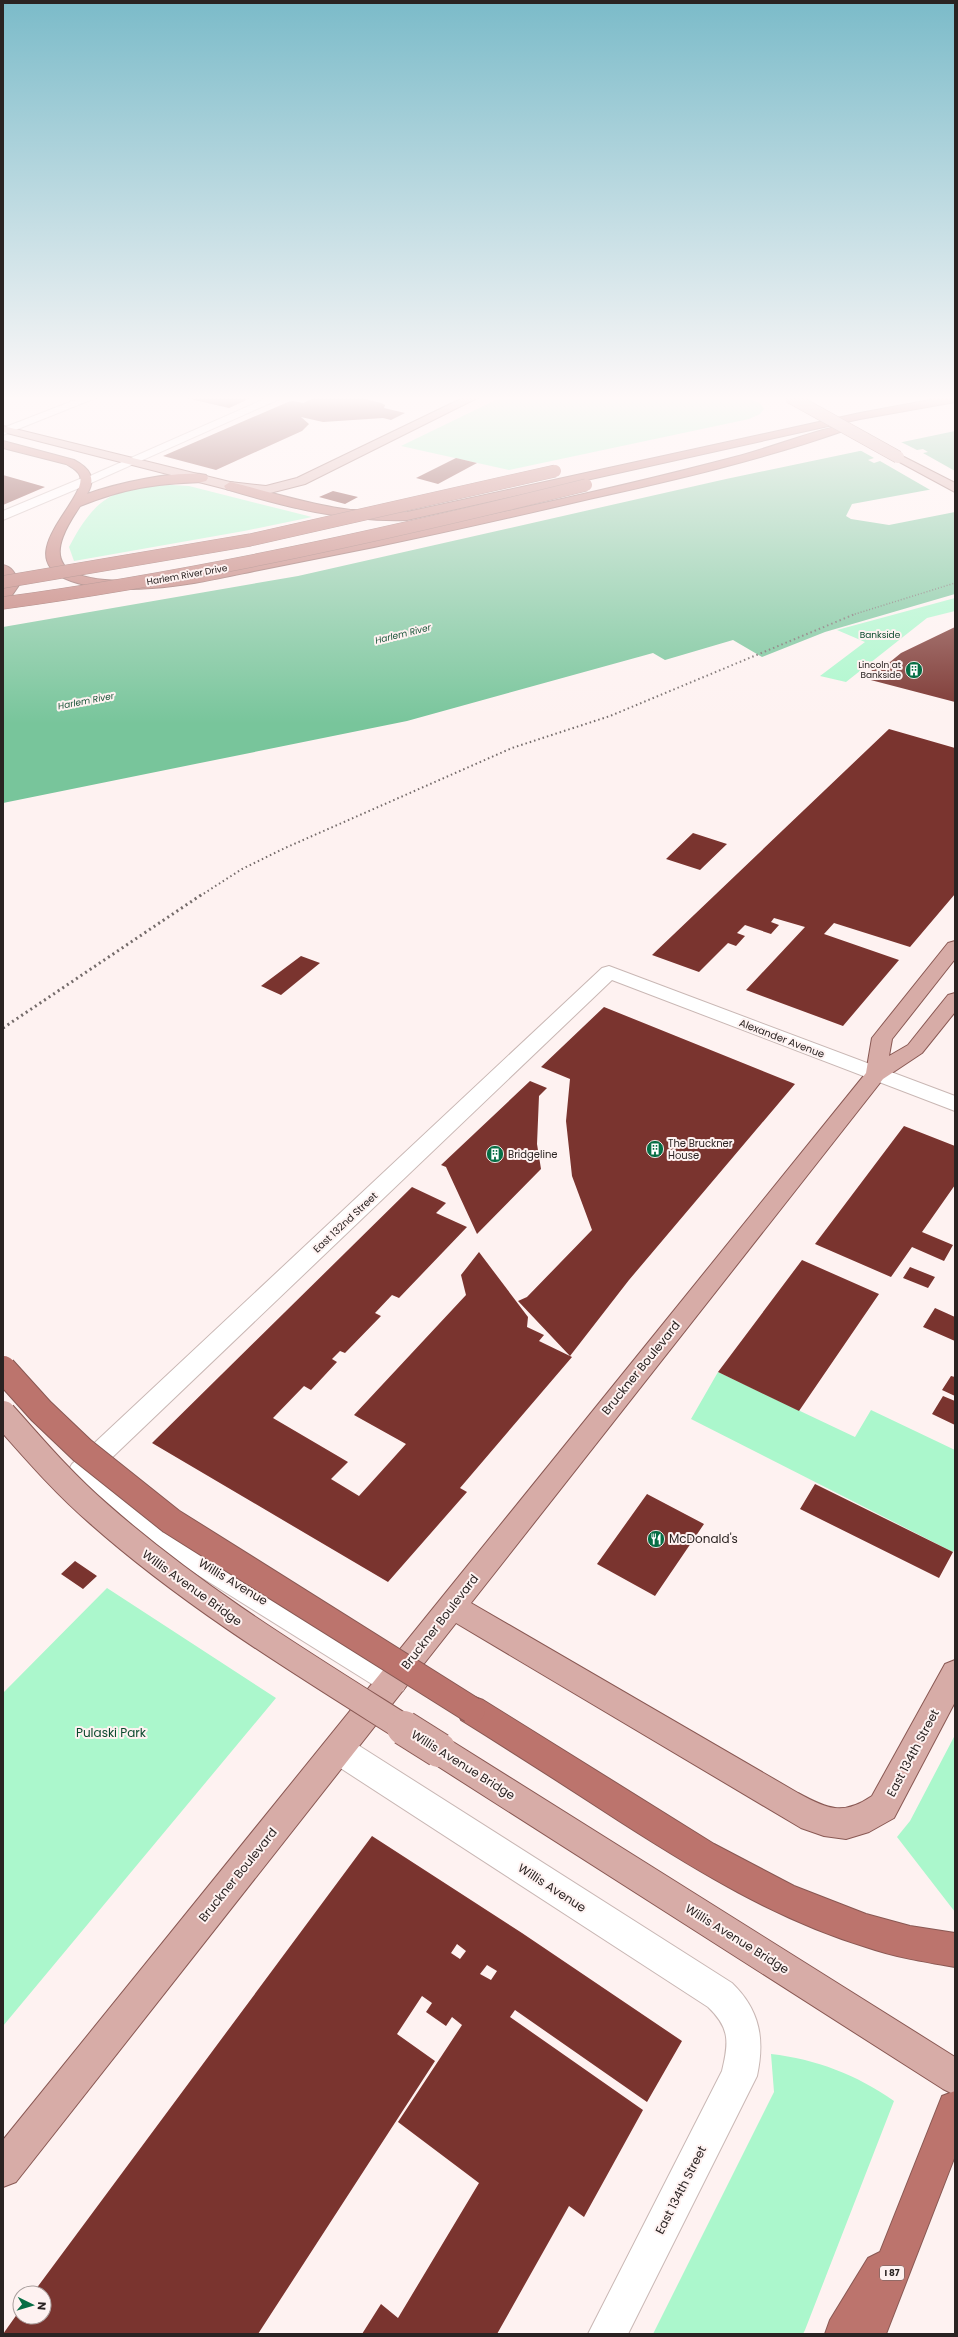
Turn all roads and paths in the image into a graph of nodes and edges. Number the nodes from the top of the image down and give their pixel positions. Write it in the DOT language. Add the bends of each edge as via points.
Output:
graph roads {
  1 [pos="26,506"];
  2 [pos="74,506"];
  3 [pos="302,506"];
  4 [pos="400,506"];
  5 [pos="452,506"];
  6 [pos="483,506"];
  7 [pos="496,506"];
  8 [pos="540,506"];
  9 [pos="3,516"];
  10 [pos="3,569"];
  11 [pos="3,582"];
  12 [pos="3,593"];
  13 [pos="3,598"];
  14 [pos="3,603"];
  15 [pos="955,947"];
  16 [pos="609,972"];
  17 [pos="955,999"];
  18 [pos="876,1074"];
  19 [pos="955,1104"];
  20 [pos="3,1369"];
  21 [pos="3,1414"];
  22 [pos="81,1471"];
  23 [pos="452,1606"];
  24 [pos="955,1673"];
  25 [pos="393,1682"];
  26 [pos="339,1750"];
  27 [pos="955,1950"];
  28 [pos="744,2043"];
  29 [pos="955,2077"];
  30 [pos="955,2109"];
  31 [pos="3,2169"];
  32 [pos="916,2211"];
  33 [pos="607,2334"];
  34 [pos="844,2334"];
  35 [pos="867,2334"];
  1 -- 9 [label="street"];
  2 -- 8 [label="highway" via="53,543 52,555 59,569 75,578 138,585 163,583 354,547"];
  3 -- 5 [label="highway" via="330,514 371,518 407,516"];
  4 -- 11 [label="highway, bridge" via="250,540"];
  6 -- 12 [label="highway, bridge" via="137,573"];
  7 -- 14 [label="highway, Harlem River Drive, bridge" via="279,557 146,582"];
  10 -- 13 [label="highway" via="10,576 12,584"];
  15 -- 18 [label="main road, Bruckner Boulevard" via="882,1038"];
  16 -- 18 [label="street, Alexander Avenue"];
  16 -- 22 [label="street, East 132nd Street"];
  17 -- 18 [label="main road, Bruckner Boulevard" via="916,1049"];
  18 -- 19 [label="street, Alexander Avenue"];
  18 -- 23 [label="main road, Bruckner Boulevard"];
  20 -- 27 [label="highway, bridge" via="60,1432 171,1521 680,1842 741,1877 827,1918 903,1942"];
  21 -- 29 [label="main road, Willis Avenue Bridge, bridge" via="98,1515 170,1574 254,1633"];
  22 -- 25 [label="street, Willis Avenue" via="166,1539"];
  23 -- 24 [label="main road, East 134th Street" via="811,1817 833,1825 870,1818 884,1807"];
  23 -- 25 [label="main road, Bruckner Boulevard"];
  25 -- 26 [label="main road, Bruckner Boulevard"];
  26 -- 28 [label="street, Willis Avenue" via="720,1995 735,2011"];
  26 -- 31 [label="main road, Bruckner Boulevard"];
  28 -- 33 [label="street, East 134th Street" via="740,2076"];
  30 -- 32 [label="highway, I 87"];
  32 -- 34 [label="highway"];
  32 -- 35 [label="highway, I 87"];
}
